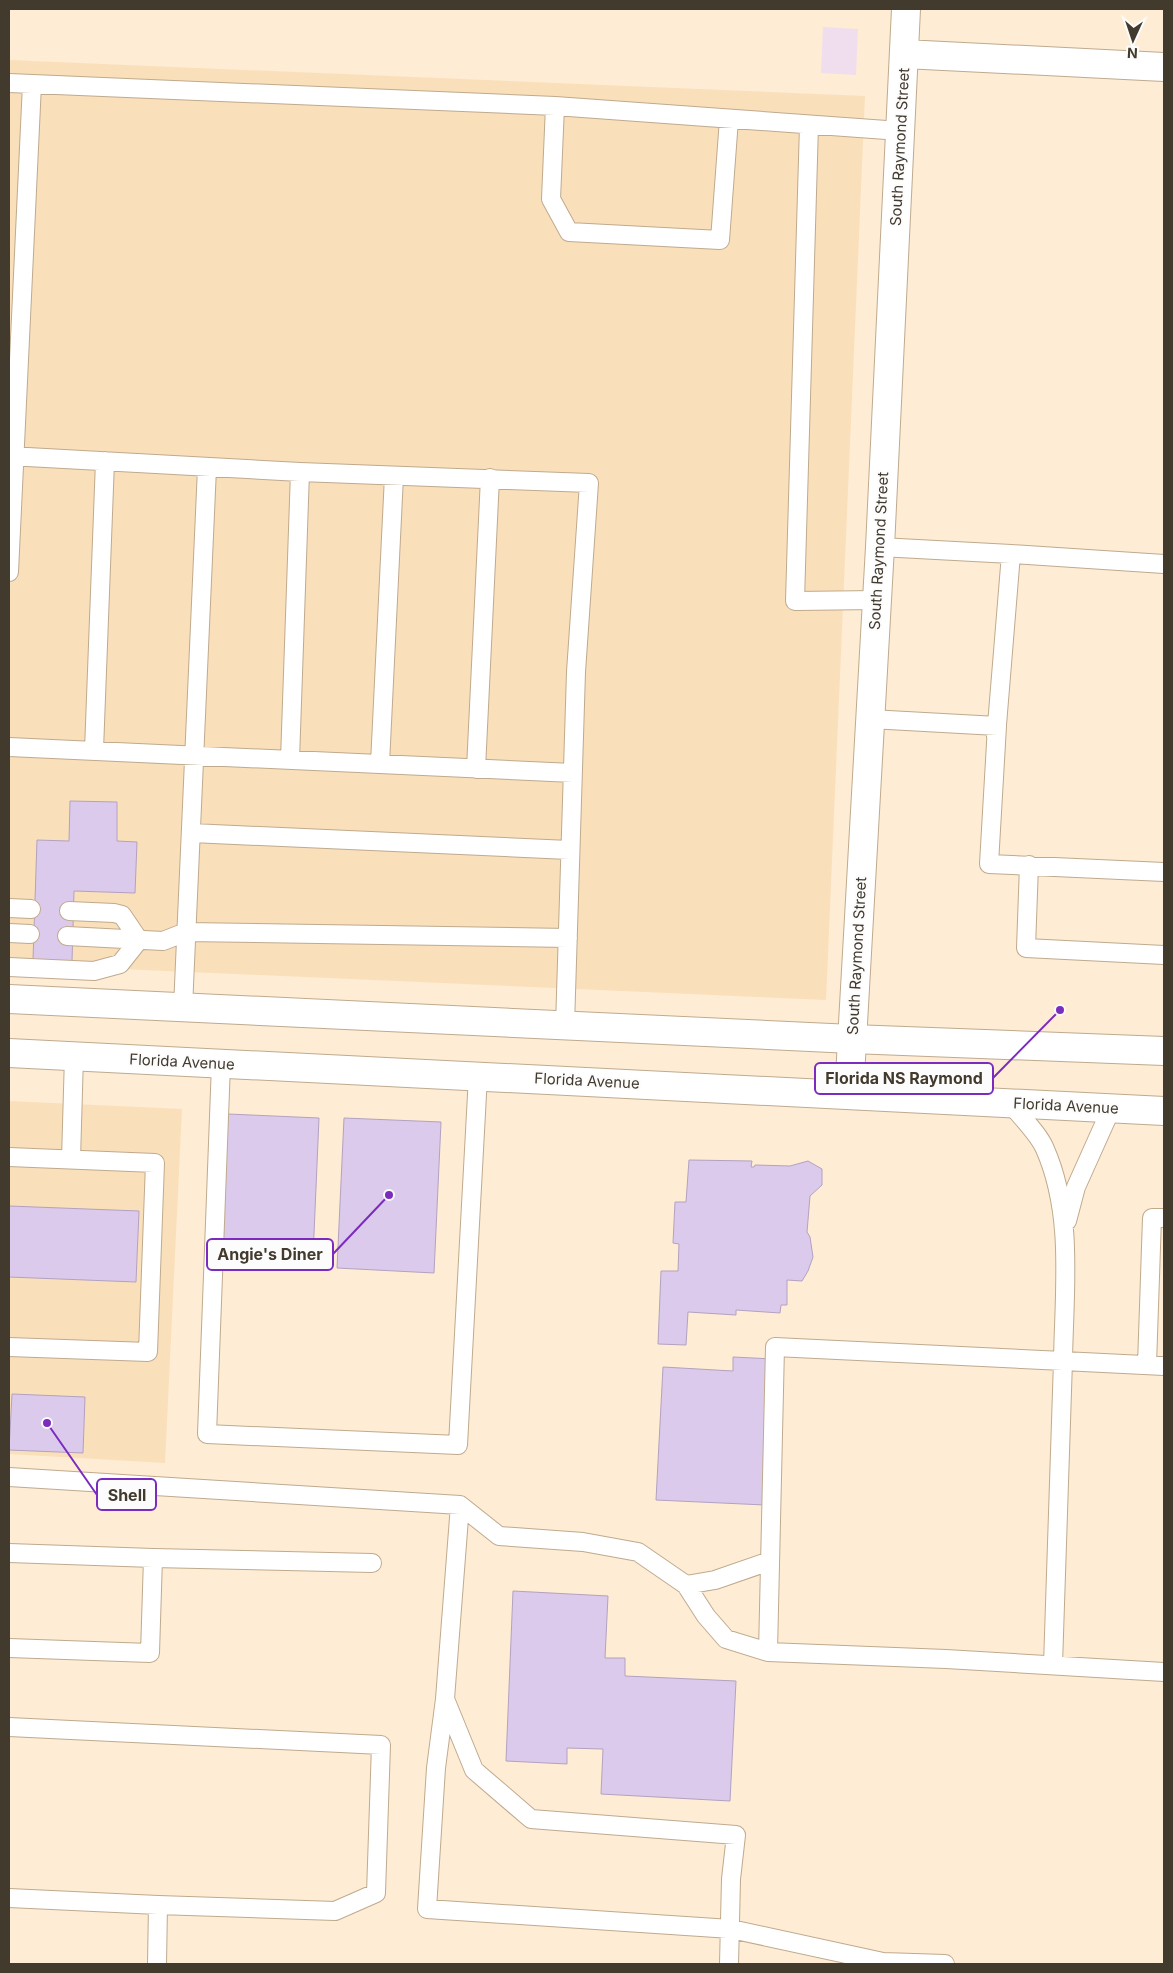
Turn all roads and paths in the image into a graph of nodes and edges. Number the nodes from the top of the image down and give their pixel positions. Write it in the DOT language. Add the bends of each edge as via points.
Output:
graph roads {
  1 [pos="906,9"];
  2 [pos="904,54"];
  3 [pos="1164,67"];
  4 [pos="9,83"];
  5 [pos="32,84"];
  6 [pos="555,106"];
  7 [pos="729,119"];
  8 [pos="810,125"];
  9 [pos="900,131"];
  10 [pos="11,456"];
  11 [pos="105,461"];
  12 [pos="207,468"];
  13 [pos="300,472"];
  14 [pos="394,476"];
  15 [pos="490,478"];
  16 [pos="880,547"];
  17 [pos="1011,554"];
  18 [pos="1164,564"];
  19 [pos="9,572"];
  20 [pos="877,600"];
  21 [pos="870,719"];
  22 [pos="9,747"];
  23 [pos="996,748"];
  24 [pos="94,750"];
  25 [pos="194,756"];
  26 [pos="290,760"];
  27 [pos="380,764"];
  28 [pos="476,769"];
  29 [pos="573,773"];
  30 [pos="192,833"];
  31 [pos="569,850"];
  32 [pos="1029,865"];
  33 [pos="1164,872"];
  34 [pos="9,908"];
  35 [pos="31,909"];
  36 [pos="69,911"];
  37 [pos="9,932"];
  38 [pos="186,932"];
  39 [pos="30,934"];
  40 [pos="67,936"];
  41 [pos="568,938"];
  42 [pos="139,940"];
  43 [pos="1164,955"];
  44 [pos="9,967"];
  45 [pos="9,1000"];
  46 [pos="182,1008"];
  47 [pos="564,1026"];
  48 [pos="852,1039"];
  49 [pos="1164,1051"];
  50 [pos="9,1053"];
  51 [pos="74,1056"];
  52 [pos="221,1064"];
  53 [pos="478,1076"];
  54 [pos="849,1094"];
  55 [pos="1010,1103"];
  56 [pos="1111,1109"];
  57 [pos="1164,1111"];
  58 [pos="9,1158"];
  59 [pos="71,1159"];
  60 [pos="1164,1218"];
  61 [pos="1065,1229"];
  62 [pos="9,1347"];
  63 [pos="1063,1361"];
  64 [pos="1147,1365"];
  65 [pos="1164,1366"];
  66 [pos="9,1477"];
  67 [pos="460,1505"];
  68 [pos="9,1553"];
  69 [pos="153,1558"];
  70 [pos="770,1561"];
  71 [pos="372,1563"];
  72 [pos="686,1585"];
  73 [pos="9,1648"];
  74 [pos="768,1652"];
  75 [pos="1053,1665"];
  76 [pos="1164,1672"];
  77 [pos="445,1700"];
  78 [pos="9,1727"];
  79 [pos="9,1898"];
  80 [pos="158,1905"];
  81 [pos="731,1929"];
  82 [pos="157,1964"];
  83 [pos="729,1964"];
  84 [pos="945,1964"];
  1 -- 2 [label="main road, South Raymond Street"];
  2 -- 3 [label="main road"];
  2 -- 9 [label="main road, South Raymond Street"];
  4 -- 5 [label="lane"];
  5 -- 6 [label="lane"];
  5 -- 10 [label="lane"];
  6 -- 7 [label="lane"];
  6 -- 7 [label="lane" via="551,198 569,232 720,240"];
  7 -- 8 [label="lane"];
  8 -- 9 [label="lane"];
  8 -- 20 [label="lane" via="795,601"];
  9 -- 16 [label="main road, South Raymond Street"];
  10 -- 11 [label="lane"];
  10 -- 19 [label="lane"];
  11 -- 12 [label="lane"];
  11 -- 24 [label="lane"];
  12 -- 13 [label="lane"];
  12 -- 25 [label="lane"];
  13 -- 14 [label="lane"];
  13 -- 26 [label="lane"];
  14 -- 15 [label="lane"];
  14 -- 27 [label="lane"];
  15 -- 28 [label="lane"];
  15 -- 29 [label="lane" via="589,483 576,672"];
  16 -- 17 [label="lane"];
  16 -- 20 [label="main road, South Raymond Street"];
  17 -- 18 [label="lane"];
  17 -- 23 [label="lane"];
  20 -- 21 [label="main road, South Raymond Street"];
  21 -- 23 [label="lane" via="997,726"];
  21 -- 48 [label="main road, South Raymond Street"];
  22 -- 24 [label="lane"];
  23 -- 32 [label="lane" via="989,864"];
  24 -- 25 [label="lane"];
  25 -- 26 [label="lane"];
  25 -- 30 [label="lane"];
  26 -- 27 [label="lane"];
  27 -- 28 [label="lane"];
  28 -- 29 [label="lane"];
  29 -- 31 [label="lane"];
  30 -- 31 [label="lane"];
  30 -- 38 [label="lane"];
  31 -- 41 [label="lane"];
  32 -- 33 [label="lane"];
  32 -- 43 [label="lane" via="1026,948"];
  34 -- 35 [label="lane"];
  36 -- 42 [label="lane" via="122,915"];
  37 -- 39 [label="lane"];
  38 -- 41 [label="lane"];
  38 -- 42 [label="lane" via="163,941"];
  38 -- 46 [label="lane"];
  40 -- 42 [label="lane"];
  41 -- 47 [label="lane"];
  42 -- 44 [label="lane" via="120,964 94,972"];
  45 -- 46 [label="main road"];
  46 -- 47 [label="main road"];
  47 -- 48 [label="main road"];
  48 -- 49 [label="main road"];
  48 -- 54 [label="main road, South Raymond Street"];
  50 -- 51 [label="main road, Florida Avenue"];
  51 -- 52 [label="main road, Florida Avenue"];
  51 -- 59 [label="lane"];
  52 -- 53 [label="main road, Florida Avenue"];
  52 -- 53 [label="lane" via="207,1434 458,1445"];
  53 -- 54 [label="main road, Florida Avenue"];
  54 -- 55 [label="main road, Florida Avenue"];
  55 -- 56 [label="main road, Florida Avenue"];
  55 -- 61 [label="lane" via="1044,1147 1058,1186"];
  56 -- 57 [label="main road, Florida Avenue"];
  56 -- 61 [label="lane" via="1076,1187"];
  58 -- 59 [label="lane"];
  59 -- 62 [label="lane" via="155,1163 148,1352"];
  60 -- 64 [label="lane" via="1152,1218"];
  61 -- 63 [label="lane"];
  63 -- 64 [label="lane"];
  63 -- 70 [label="lane" via="775,1347"];
  63 -- 75 [label="lane"];
  64 -- 65 [label="lane"];
  66 -- 67 [label="lane"];
  67 -- 72 [label="lane" via="499,1536 583,1542 638,1552"];
  67 -- 77 [label="lane"];
  68 -- 69 [label="lane"];
  69 -- 71 [label="lane"];
  69 -- 73 [label="lane" via="150,1654"];
  70 -- 72 [label="lane" via="715,1580"];
  70 -- 74 [label="lane"];
  72 -- 74 [label="lane" via="726,1639"];
  74 -- 75 [label="lane"];
  75 -- 76 [label="lane"];
  77 -- 81 [label="lane" via="474,1770 531,1818 736,1835 731,1879"];
  77 -- 81 [label="lane" via="436,1768 426,1909"];
  78 -- 80 [label="lane" via="380,1745 376,1894 335,1911"];
  79 -- 80 [label="lane"];
  80 -- 82 [label="lane"];
  81 -- 83 [label="lane"];
  81 -- 84 [label="lane" via="883,1962"];
}
